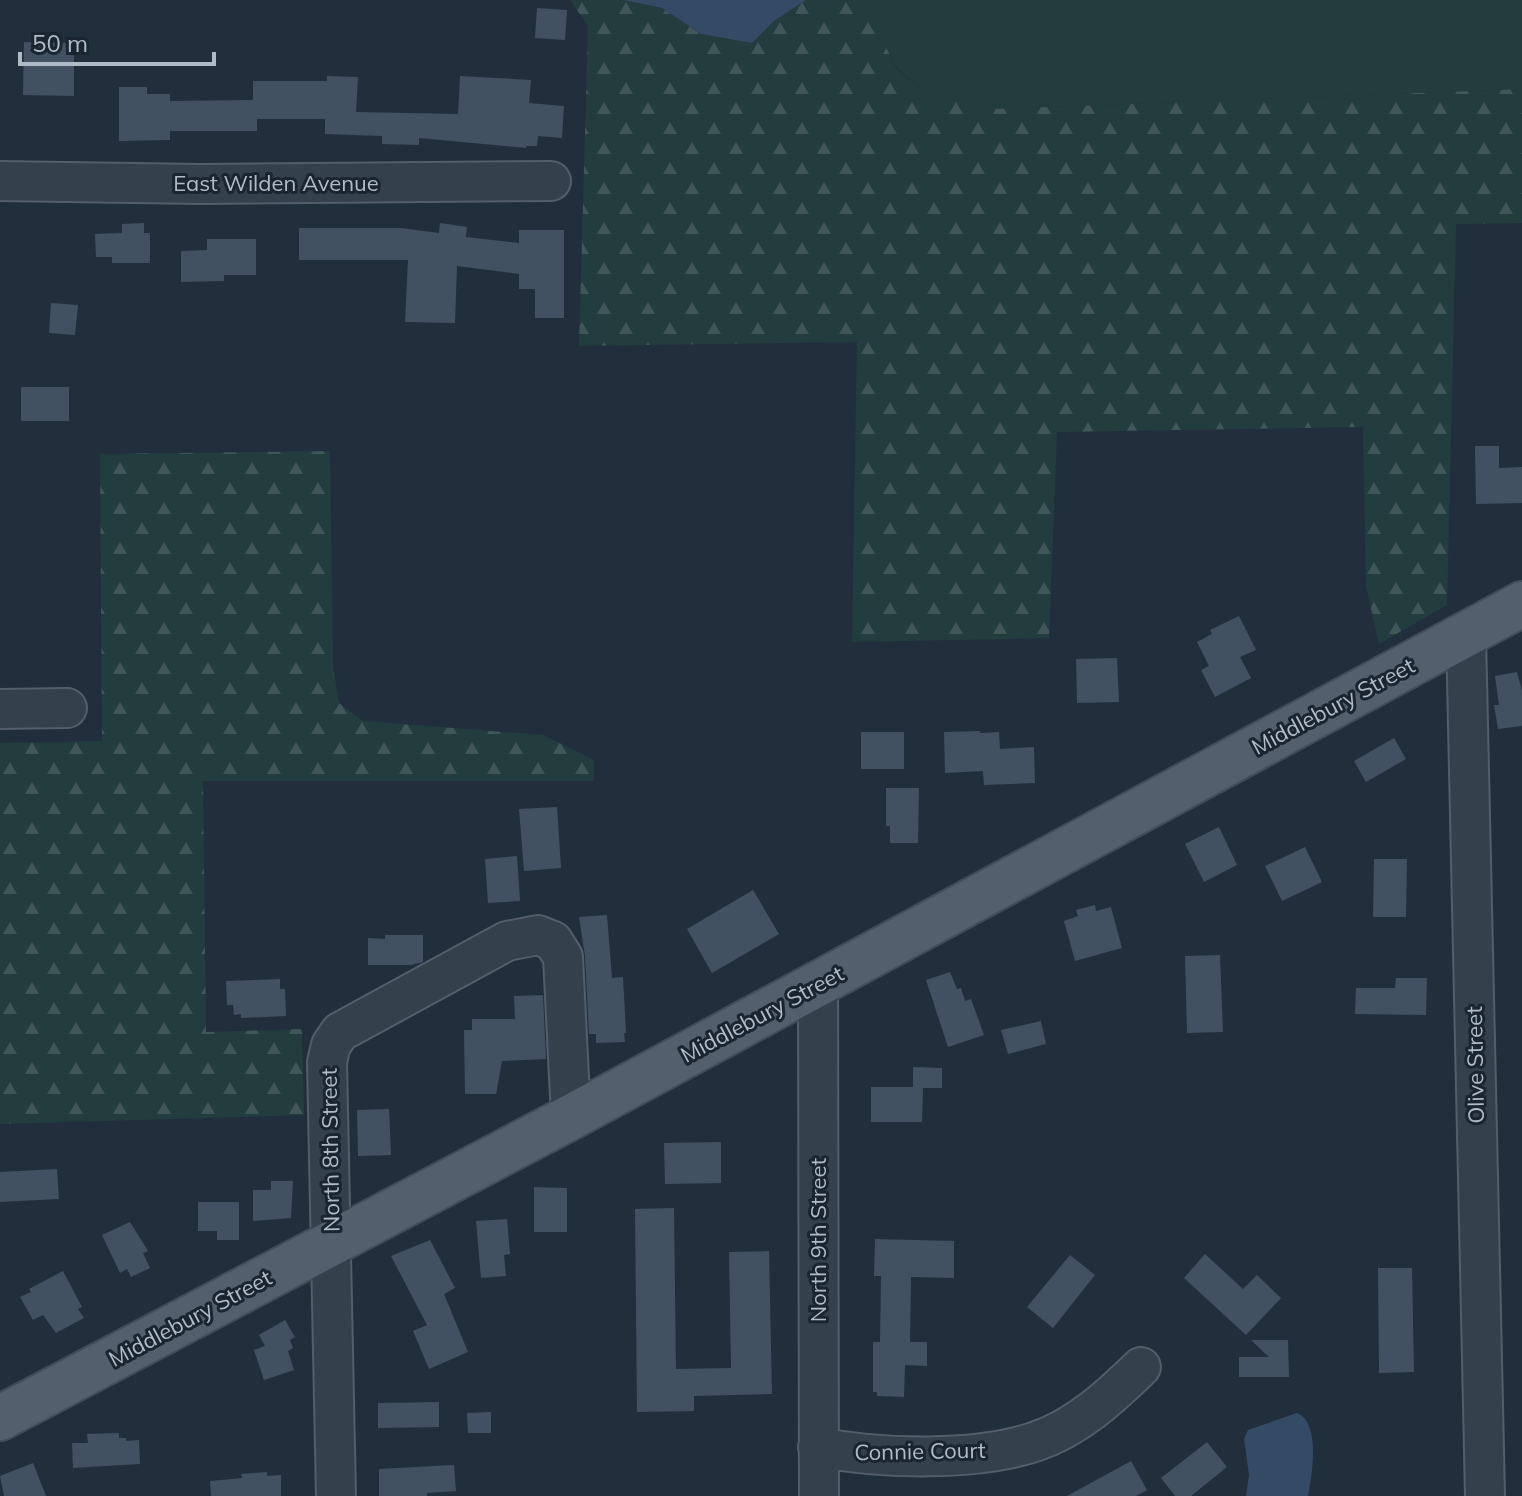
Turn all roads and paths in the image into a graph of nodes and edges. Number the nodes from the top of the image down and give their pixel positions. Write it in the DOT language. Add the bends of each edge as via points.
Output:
graph roads {
  1 [pos="0,181"];
  2 [pos="551,181"];
  3 [pos="1522,604"];
  4 [pos="1466,634"];
  5 [pos="67,708"];
  6 [pos="0,709"];
  7 [pos="818,984"];
  8 [pos="571,1117"];
  9 [pos="333,1244"];
  10 [pos="1141,1367"];
  11 [pos="0,1418"];
  12 [pos="818,1447"];
  13 [pos="336,1496"];
  14 [pos="819,1496"];
  15 [pos="1485,1496"];
  1 -- 2 [label="street, East Wilden Avenue"];
  3 -- 4 [label="main road, Middlebury Street"];
  4 -- 7 [label="main road, Middlebury Street"];
  4 -- 15 [label="street, Olive Street"];
  5 -- 6 [label="street"];
  7 -- 8 [label="main road, Middlebury Street"];
  7 -- 12 [label="street, North 9th Street"];
  8 -- 9 [label="main road, Middlebury Street"];
  8 -- 9 [label="street, North 8th Street" via="563,957 553,941 538,935 507,941 340,1032 331,1045 327,1062"];
  9 -- 11 [label="main road, Middlebury Street"];
  9 -- 13 [label="street, North 8th Street"];
  10 -- 12 [label="street, Connie Court" via="1085,1416 1038,1441 973,1455 852,1454"];
  12 -- 14 [label="street, North 9th Street"];
}
